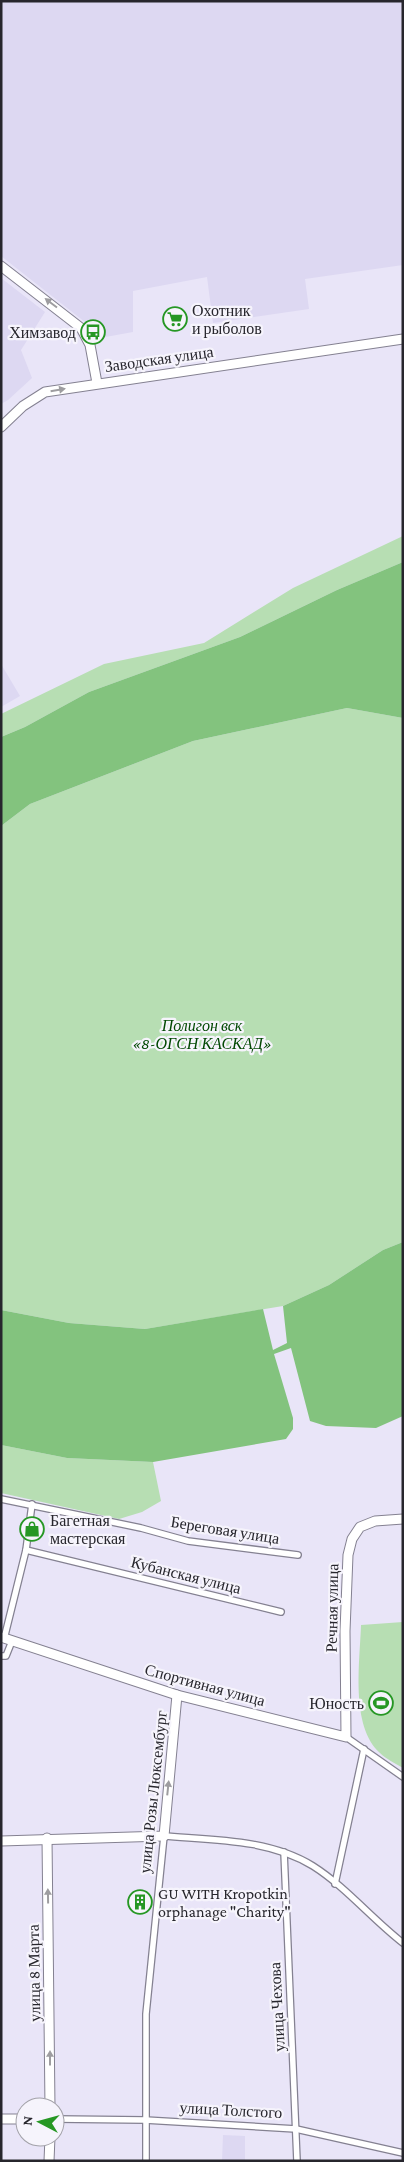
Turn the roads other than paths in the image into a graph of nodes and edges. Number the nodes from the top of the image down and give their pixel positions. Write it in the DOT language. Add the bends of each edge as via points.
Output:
graph roads {
  1 [pos="1,266"];
  2 [pos="403,338"];
  3 [pos="97,383"];
  4 [pos="1,427"];
  5 [pos="1,1498"];
  6 [pos="32,1504"];
  7 [pos="403,1519"];
  8 [pos="26,1550"];
  9 [pos="298,1555"];
  10 [pos="281,1612"];
  11 [pos="6,1639"];
  12 [pos="1,1656"];
  13 [pos="177,1695"];
  14 [pos="346,1737"];
  15 [pos="364,1749"];
  16 [pos="403,1777"];
  17 [pos="164,1836"];
  18 [pos="47,1838"];
  19 [pos="1,1841"];
  20 [pos="284,1852"];
  21 [pos="335,1884"];
  22 [pos="403,1943"];
  23 [pos="50,2097"];
  24 [pos="1,2119"];
  25 [pos="15,2119"];
  26 [pos="65,2119"];
  27 [pos="145,2120"];
  28 [pos="296,2128"];
  29 [pos="50,2147"];
  30 [pos="402,2151"];
  31 [pos="49,2161"];
  32 [pos="146,2161"];
  33 [pos="297,2161"];
  3 -- 1 [label="main road, Заводская улица, one-way" via="90,345 81,328"];
  2 -- 3 [label="main road, Заводская улица"];
  4 -- 3 [label="main road, Заводская улица, one-way" via="22,406 45,392"];
  5 -- 6 [label="street, Береговая улица"];
  6 -- 8 [label="street"];
  6 -- 9 [label="street, Береговая улица" via="188,1541"];
  7 -- 14 [label="main road, Речная улица" via="375,1521 360,1527 352,1539 348,1555"];
  8 -- 10 [label="street, Кубанская улица"];
  8 -- 11 [label="street"];
  11 -- 12 [label="street" via="6,1656"];
  11 -- 13 [label="main road, Спортивная улица"];
  13 -- 14 [label="main road, Спортивная улица"];
  17 -- 13 [label="main road, улица Розы Люксембург, one-way"];
  14 -- 15 [label="street, Спортивная улица"];
  15 -- 16 [label="street, Спортивная улица"];
  15 -- 21 [label="street"];
  17 -- 18 [label="main road"];
  17 -- 20 [label="street" via="220,1840"];
  17 -- 27 [label="street, улица Розы Люксембург" via="146,2014"];
  18 -- 19 [label="main road"];
  23 -- 18 [label="main road, улица 8 Марта, one-way"];
  20 -- 21 [label="street" via="312,1865"];
  20 -- 28 [label="street, улица Чехова"];
  21 -- 22 [label="street"];
  24 -- 25 [label="main road"];
  26 -- 27 [label="street, улица Толстого"];
  27 -- 28 [label="street, улица Толстого"];
  27 -- 32 [label="street, улица Розы Люксембург"];
  28 -- 30 [label="street, улица Толстого"];
  28 -- 33 [label="street, улица Чехова"];
  29 -- 31 [label="main road"];
}
